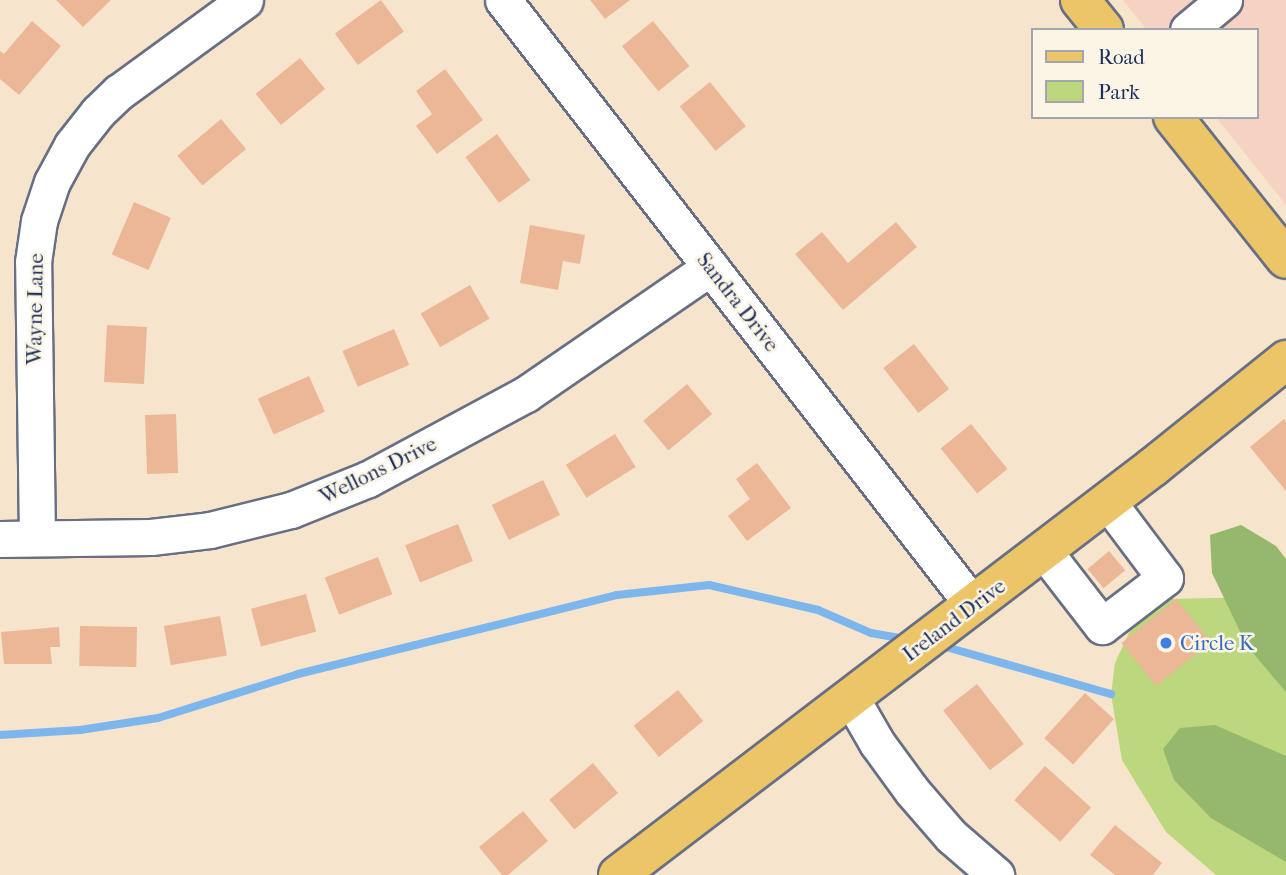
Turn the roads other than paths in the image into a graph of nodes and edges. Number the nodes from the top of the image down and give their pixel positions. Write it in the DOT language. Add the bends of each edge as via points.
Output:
graph roads {
  1 [pos="245,0"];
  2 [pos="503,0"];
  3 [pos="1080,0"];
  4 [pos="1224,0"];
  5 [pos="1102,28"];
  6 [pos="1190,28"];
  7 [pos="1175,119"];
  8 [pos="1286,259"];
  9 [pos="710,267"];
  10 [pos="1286,360"];
  11 [pos="1108,502"];
  12 [pos="37,538"];
  13 [pos="0,539"];
  14 [pos="1044,551"];
  15 [pos="973,605"];
  16 [pos="851,698"];
  17 [pos="618,875"];
  18 [pos="996,875"];
  1 -- 12 [label="street, Wayne Lane" via="119,92 72,145 52,182 39,221 33,262"];
  2 -- 9 [label="street, Sandra Drive"];
  3 -- 5 [label="main road"];
  4 -- 6 [label="street"];
  7 -- 8 [label="main road"];
  9 -- 12 [label="street, Wellons Drive" via="526,394 368,479 291,510 211,530 151,537"];
  9 -- 15 [label="street, Sandra Drive"];
  10 -- 11 [label="main road, Ireland Drive"];
  11 -- 14 [label="main road, Ireland Drive"];
  11 -- 14 [label="street" via="1165,578 1102,626"];
  12 -- 13 [label="street, Wellons Drive"];
  14 -- 15 [label="main road, Ireland Drive"];
  15 -- 16 [label="main road, Ireland Drive"];
  16 -- 17 [label="main road, Ireland Drive"];
  16 -- 18 [label="street" via="912,791 951,836"];
}
